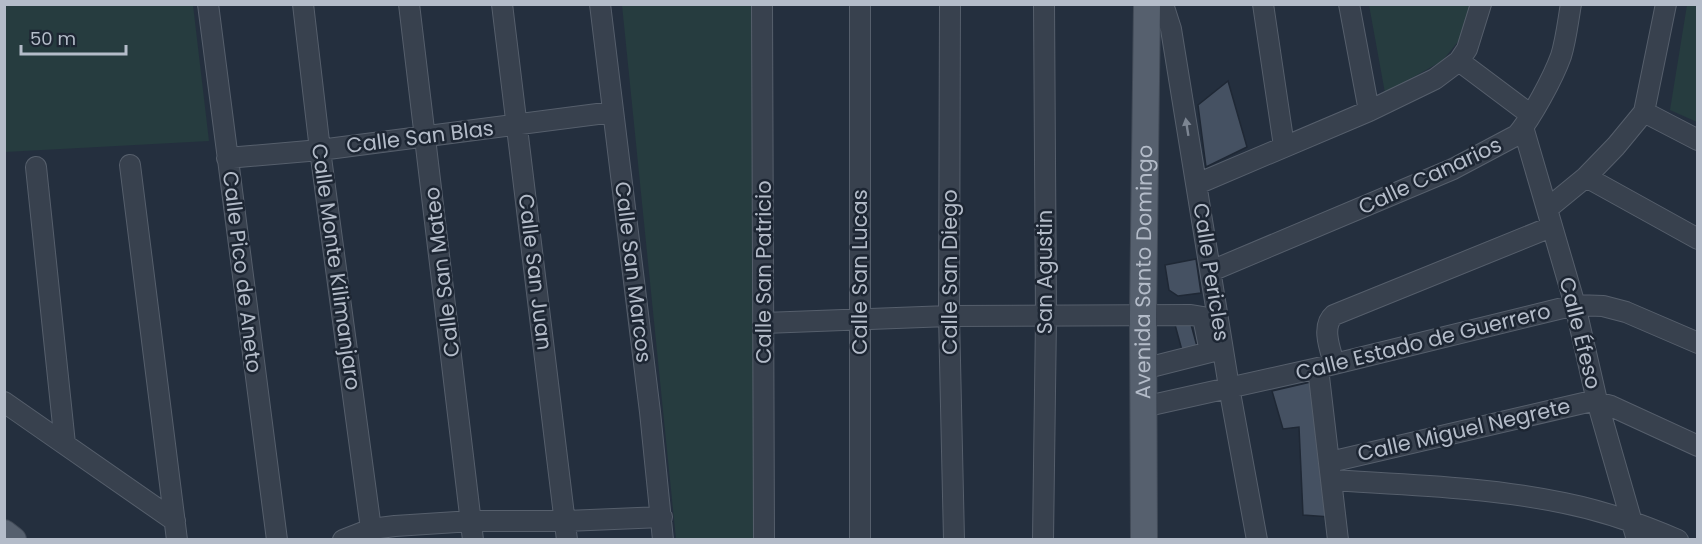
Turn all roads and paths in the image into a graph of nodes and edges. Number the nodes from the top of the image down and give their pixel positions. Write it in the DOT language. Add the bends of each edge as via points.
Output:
graph roads {
  1 [pos="208,4"];
  2 [pos="303,4"];
  3 [pos="409,4"];
  4 [pos="501,4"];
  5 [pos="600,4"];
  6 [pos="762,4"];
  7 [pos="860,4"];
  8 [pos="950,4"];
  9 [pos="1044,4"];
  10 [pos="1147,4"];
  11 [pos="1163,4"];
  12 [pos="1263,4"];
  13 [pos="1349,4"];
  14 [pos="1481,4"];
  15 [pos="1571,4"];
  16 [pos="1666,4"];
  17 [pos="1459,61"];
  18 [pos="1369,111"];
  19 [pos="613,112"];
  20 [pos="1644,112"];
  21 [pos="1527,121"];
  22 [pos="516,125"];
  23 [pos="426,137"];
  24 [pos="1698,140"];
  25 [pos="1284,146"];
  26 [pos="320,150"];
  27 [pos="227,158"];
  28 [pos="130,165"];
  29 [pos="36,167"];
  30 [pos="1586,177"];
  31 [pos="1197,184"];
  32 [pos="1549,218"];
  33 [pos="1698,239"];
  34 [pos="1211,271"];
  35 [pos="1575,304"];
  36 [pos="949,316"];
  37 [pos="1143,316"];
  38 [pos="1046,317"];
  39 [pos="1211,318"];
  40 [pos="860,319"];
  41 [pos="764,323"];
  42 [pos="1698,343"];
  43 [pos="1216,351"];
  44 [pos="1326,365"];
  45 [pos="1143,369"];
  46 [pos="1229,387"];
  47 [pos="1597,401"];
  48 [pos="4,402"];
  49 [pos="1143,407"];
  50 [pos="65,444"];
  51 [pos="1698,446"];
  52 [pos="1331,471"];
  53 [pos="662,517"];
  54 [pos="371,529"];
  55 [pos="176,530"];
  56 [pos="473,530"];
  57 [pos="567,530"];
  58 [pos="1634,530"];
  59 [pos="4,533"];
  60 [pos="13,540"];
  61 [pos="277,540"];
  62 [pos="343,540"];
  63 [pos="663,540"];
  64 [pos="764,540"];
  65 [pos="860,540"];
  66 [pos="954,540"];
  67 [pos="1043,540"];
  68 [pos="1144,540"];
  69 [pos="1257,540"];
  70 [pos="1338,540"];
  71 [pos="1678,540"];
  1 -- 27 [label="street, Calle Pico de Aneto"];
  2 -- 26 [label="street, Calle Monte Kilimanjaro"];
  3 -- 23 [label="street, Calle San Mateo"];
  4 -- 22 [label="street, Calle San Juan"];
  5 -- 19 [label="street, Calle San Marcos"];
  6 -- 41 [label="street, Calle San Patricio"];
  7 -- 40 [label="street, Calle San Lucas"];
  8 -- 36 [label="street, Calle San Diego"];
  9 -- 38 [label="street, San Agustin"];
  10 -- 37 [label="main road, Avenida Santo Domingo"];
  31 -- 11 [label="street, Calle Pericles, one-way" via="1171,29"];
  12 -- 25 [label="street"];
  13 -- 18 [label="street"];
  14 -- 17 [label="street" via="1472,36"];
  15 -- 21 [label="street, Calle Canarios" via="1561,56"];
  16 -- 20 [label="street"];
  17 -- 18 [label="street" via="1436,79"];
  17 -- 21 [label="street"];
  18 -- 25 [label="street"];
  19 -- 22 [label="street, Calle San Blas"];
  19 -- 53 [label="street, Calle San Marcos"];
  20 -- 24 [label="street"];
  20 -- 30 [label="street"];
  21 -- 32 [label="street, Calle Éfeso"];
  21 -- 34 [label="street, Calle Canarios" via="1508,140 1453,169"];
  22 -- 23 [label="street, Calle San Blas"];
  22 -- 57 [label="street, Calle San Juan"];
  23 -- 26 [label="street, Calle San Blas"];
  23 -- 56 [label="street, Calle San Mateo"];
  25 -- 31 [label="street"];
  26 -- 27 [label="street, Calle San Blas"];
  26 -- 54 [label="street, Calle Monte Kilimanjaro"];
  27 -- 61 [label="street, Calle Pico de Aneto"];
  28 -- 55 [label="street"];
  29 -- 50 [label="street"];
  30 -- 32 [label="street"];
  30 -- 33 [label="street"];
  31 -- 34 [label="street, Calle Pericles"];
  32 -- 35 [label="street, Calle Éfeso"];
  32 -- 44 [label="street" via="1334,315 1327,328"];
  34 -- 39 [label="street, Calle Pericles"];
  35 -- 42 [label="street, Calle Estado de Guerrero" via="1626,312"];
  35 -- 44 [label="street, Calle Estado de Guerrero"];
  35 -- 47 [label="street, Calle Éfeso"];
  36 -- 38 [label="street"];
  36 -- 40 [label="street"];
  36 -- 66 [label="street, Calle San Diego"];
  37 -- 38 [label="street"];
  37 -- 39 [label="street"];
  37 -- 45 [label="main road, Avenida Santo Domingo"];
  38 -- 67 [label="street, San Agustin"];
  39 -- 43 [label="street, Calle Pericles"];
  40 -- 41 [label="street"];
  40 -- 65 [label="street, Calle San Lucas"];
  41 -- 64 [label="street, Calle San Patricio"];
  43 -- 45 [label="street"];
  43 -- 46 [label="street, Calle Pericles"];
  44 -- 46 [label="street, Calle Estado de Guerrero"];
  44 -- 52 [label="street"];
  45 -- 49 [label="main road, Avenida Santo Domingo"];
  46 -- 49 [label="street, Calle Estado de Guerrero"];
  46 -- 69 [label="street, Calle Pericles"];
  47 -- 51 [label="street, Calle Miguel Negrete"];
  47 -- 52 [label="street, Calle Miguel Negrete"];
  47 -- 58 [label="street, Calle Éfeso"];
  48 -- 50 [label="street"];
  49 -- 68 [label="main road, Avenida Santo Domingo"];
  50 -- 55 [label="street"];
  52 -- 58 [label="street" via="1566,503"];
  52 -- 70 [label="street"];
  53 -- 57 [label="street"];
  53 -- 63 [label="street, Calle San Marcos"];
  54 -- 56 [label="street"];
  54 -- 62 [label="street"];
  56 -- 57 [label="street"];
  58 -- 71 [label="street"];
  59 -- 60 [label="main road"];
}
